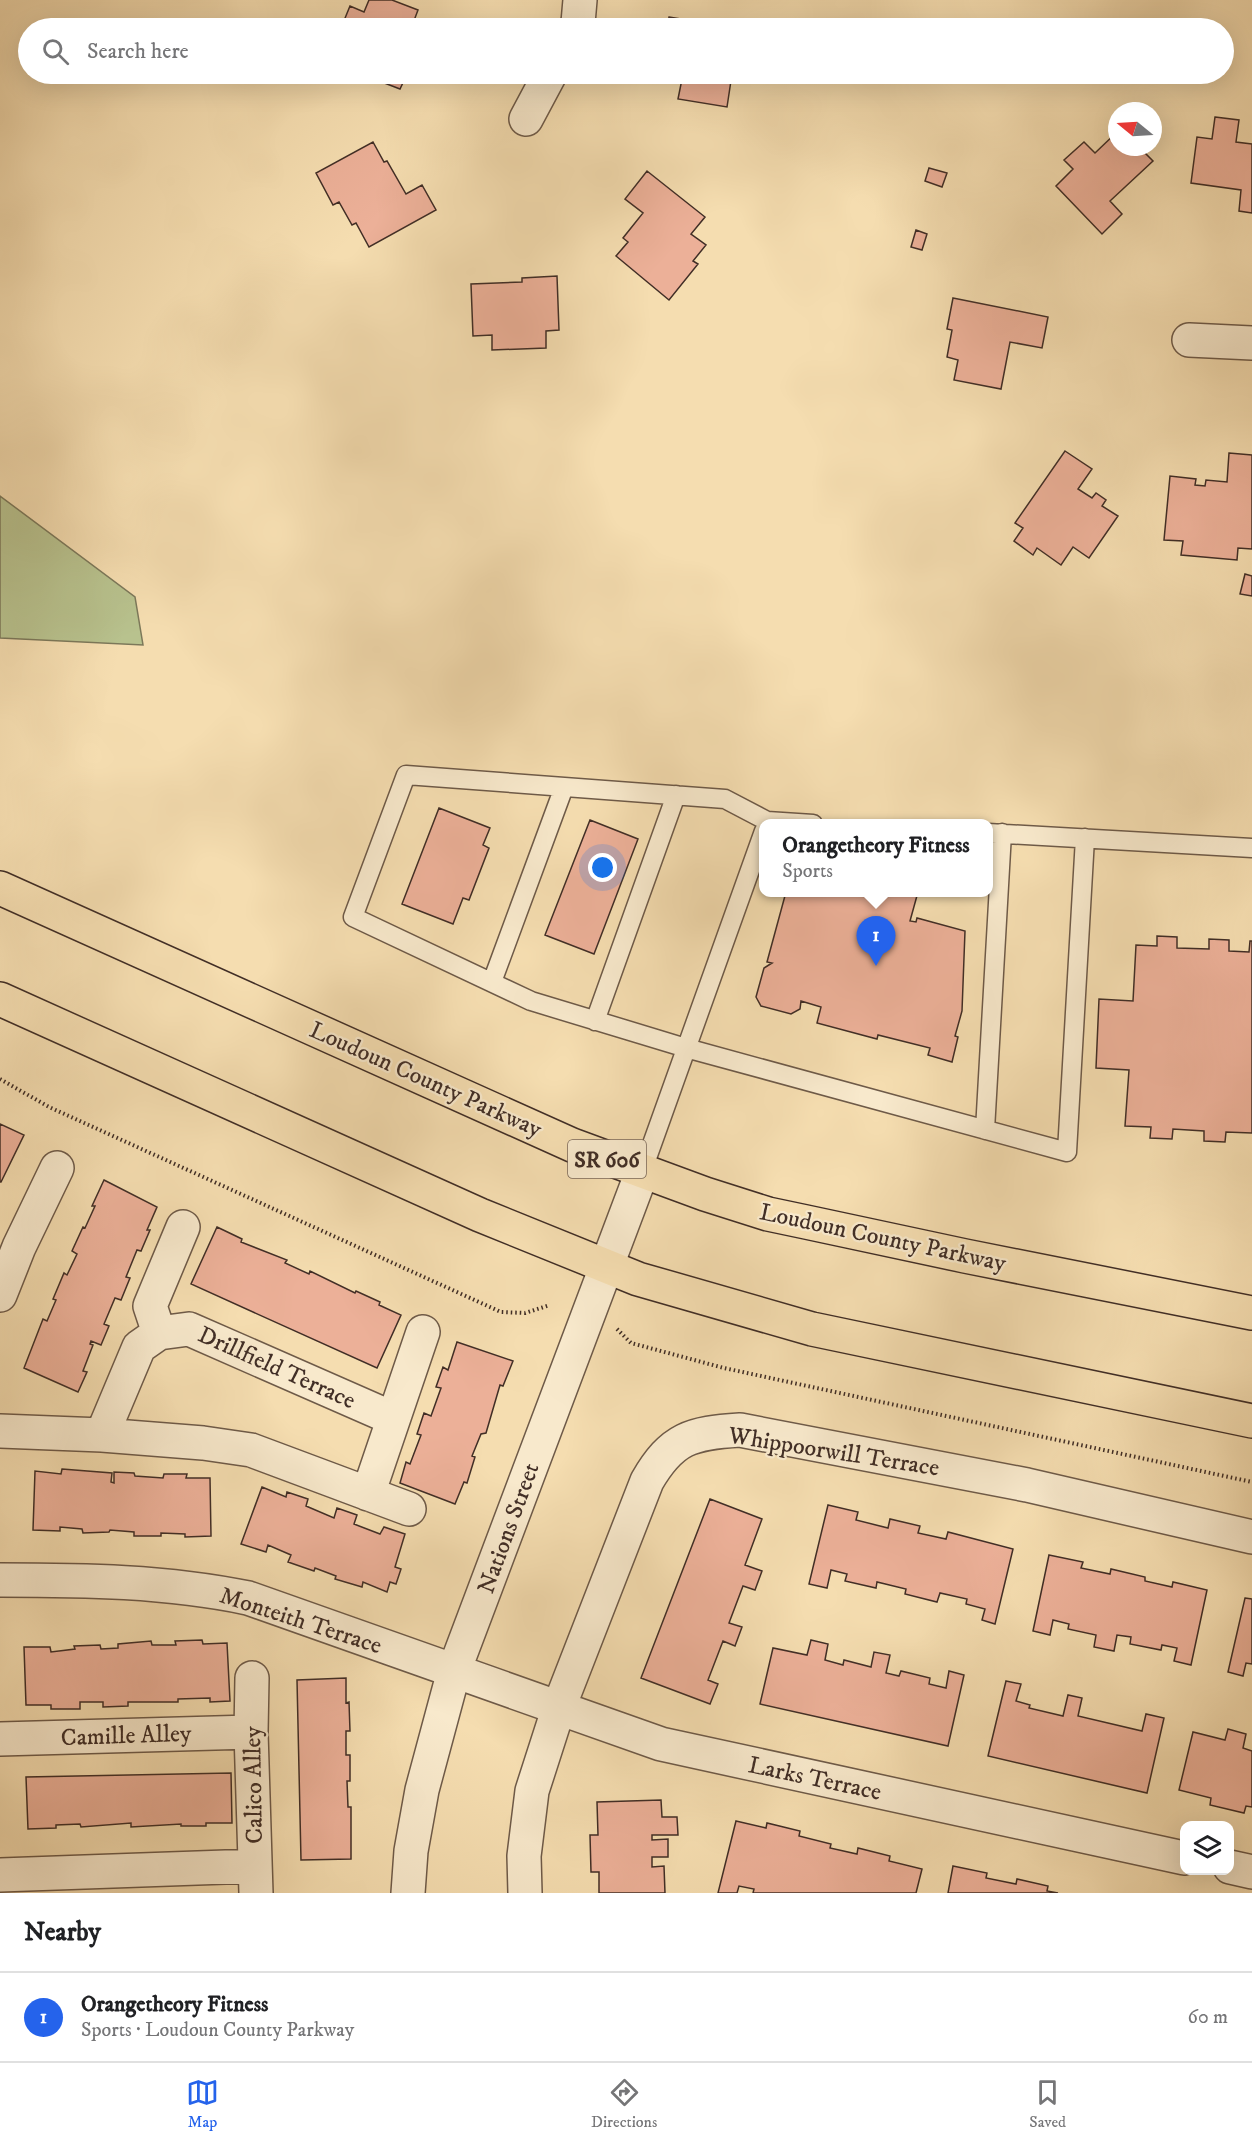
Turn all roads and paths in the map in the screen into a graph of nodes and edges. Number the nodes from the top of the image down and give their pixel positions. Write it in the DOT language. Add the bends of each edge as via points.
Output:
graph roads {
  1 [pos="580,0"];
  2 [pos="578,18"];
  3 [pos="545,84"];
  4 [pos="526,119"];
  5 [pos="1190,340"];
  6 [pos="1252,343"];
  7 [pos="564,787"];
  8 [pos="676,795"];
  9 [pos="759,821"];
  10 [pos="995,833"];
  11 [pos="1086,838"];
  12 [pos="759,845"];
  13 [pos="1252,848"];
  14 [pos="0,888"];
  15 [pos="993,892"];
  16 [pos="993,897"];
  17 [pos="492,982"];
  18 [pos="0,999"];
  19 [pos="595,1021"];
  20 [pos="686,1048"];
  21 [pos="0,1079"];
  22 [pos="985,1130"];
  23 [pos="57,1168"];
  24 [pos="642,1172"];
  25 [pos="183,1227"];
  26 [pos="10,1242"];
  27 [pos="606,1268"];
  28 [pos="0,1295"];
  29 [pos="550,1305"];
  30 [pos="1252,1313"];
  31 [pos="614,1326"];
  32 [pos="423,1332"];
  33 [pos="159,1333"];
  34 [pos="392,1418"];
  35 [pos="1252,1421"];
  36 [pos="0,1431"];
  37 [pos="102,1435"];
  38 [pos="1252,1482"];
  39 [pos="368,1494"];
  40 [pos="409,1509"];
  41 [pos="1252,1537"];
  42 [pos="0,1580"];
  43 [pos="454,1671"];
  44 [pos="252,1678"];
  45 [pos="559,1707"];
  46 [pos="251,1732"];
  47 [pos="0,1739"];
  48 [pos="1180,1857"];
  49 [pos="1234,1869"];
  50 [pos="1252,1872"];
  51 [pos="0,1875"];
  52 [pos="255,1880"];
  53 [pos="408,1893"];
  54 [pos="525,1893"];
  1 -- 2 [label="street"];
  3 -- 4 [label="street"];
  5 -- 6 [label="street"];
  7 -- 8 [label="lane"];
  7 -- 17 [label="lane"];
  7 -- 17 [label="lane" via="406,775 353,917"];
  8 -- 9 [label="lane" via="725,799"];
  8 -- 19 [label="lane"];
  10 -- 11 [label="lane"];
  10 -- 15 [label="lane"];
  11 -- 13 [label="lane"];
  11 -- 22 [label="lane" via="1067,1152"];
  12 -- 20 [label="lane"];
  14 -- 24 [label="main road, Loudoun County Parkway / SR 606" via="572,1145"];
  16 -- 22 [label="lane"];
  17 -- 19 [label="lane" via="531,1001"];
  18 -- 27 [label="main road"];
  19 -- 20 [label="lane"];
  20 -- 22 [label="lane"];
  20 -- 24 [label="lane"];
  21 -- 29 [label="path" via="49,1107 496,1310 516,1314"];
  23 -- 26 [label="street"];
  24 -- 27 [label="street, Nations Street"];
  24 -- 30 [label="main road, Loudoun County Parkway / SR 606" via="777,1216"];
  25 -- 33 [label="street" via="150,1306"];
  26 -- 28 [label="street"];
  27 -- 35 [label="main road" via="812,1329"];
  27 -- 43 [label="street, Nations Street"];
  31 -- 38 [label="path" via="631,1342 724,1368"];
  32 -- 34 [label="street"];
  33 -- 34 [label="street, Drillfield Terrace" via="189,1329"];
  33 -- 37 [label="street" via="139,1347"];
  34 -- 39 [label="street"];
  36 -- 37 [label="street"];
  37 -- 39 [label="street" via="251,1450"];
  39 -- 40 [label="street"];
  41 -- 45 [label="street, Whippoorwill Terrace" via="1016,1482 740,1430 708,1432 667,1451 646,1481"];
  42 -- 43 [label="street, Monteith Terrace" via="153,1583 236,1595"];
  43 -- 45 [label="street, Larks Terrace"];
  43 -- 53 [label="street, Nations Street" via="422,1790"];
  44 -- 46 [label="street, Calico Alley"];
  45 -- 48 [label="street, Larks Terrace" via="661,1744"];
  45 -- 54 [label="street, Whippoorwill Terrace" via="532,1791 524,1856"];
  46 -- 47 [label="street, Camille Alley"];
  46 -- 52 [label="street, Calico Alley"];
  49 -- 50 [label="street"];
  51 -- 52 [label="street"];
}
